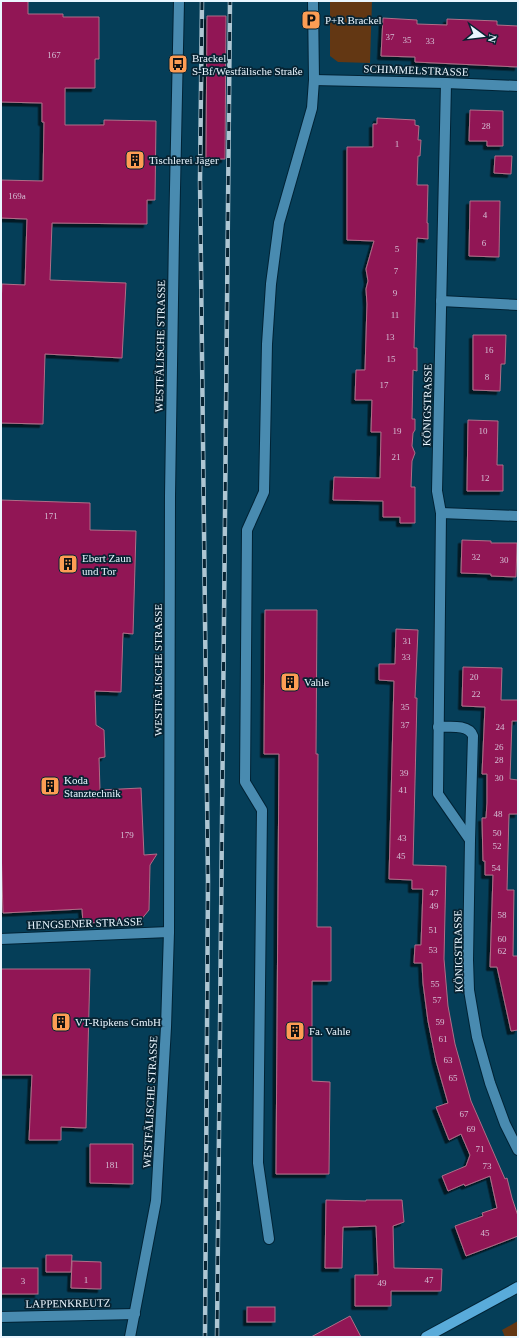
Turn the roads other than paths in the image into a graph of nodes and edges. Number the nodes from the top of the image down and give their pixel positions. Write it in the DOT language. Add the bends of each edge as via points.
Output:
graph roads {
  1 [pos="179,1"];
  2 [pos="313,1"];
  3 [pos="314,80"];
  4 [pos="446,83"];
  5 [pos="518,86"];
  6 [pos="441,301"];
  7 [pos="518,305"];
  8 [pos="441,513"];
  9 [pos="518,516"];
  10 [pos="438,727"];
  11 [pos="470,840"];
  12 [pos="169,932"];
  13 [pos="1,939"];
  14 [pos="518,1150"];
  15 [pos="269,1239"];
  16 [pos="518,1287"];
  17 [pos="135,1314"];
  18 [pos="1,1317"];
  19 [pos="130,1337"];
  20 [pos="426,1337"];
  1 -- 12 [label="street, WESTFÄLISCHE STRASSE" via="170,496"];
  2 -- 3 [label="street"];
  3 -- 4 [label="street, SCHIMMELSTRASSE"];
  3 -- 15 [label="street" via="312,108 279,223 267,344 264,492 246,530 245,782 262,810 258,1163"];
  4 -- 5 [label="street, SCHIMMELSTRASSE"];
  4 -- 6 [label="street, KÖNIGSTRASSE"];
  6 -- 7 [label="street"];
  6 -- 8 [label="street, KÖNIGSTRASSE" via="437,491"];
  8 -- 9 [label="street"];
  8 -- 10 [label="street, KÖNIGSTRASSE"];
  10 -- 11 [label="street, KÖNIGSTRASSE" via="438,794"];
  10 -- 11 [label="street, KÖNIGSTRASSE" via="467,728 472,731"];
  11 -- 14 [label="street, KÖNIGSTRASSE" via="469,990 477,1037 490,1083"];
  12 -- 13 [label="street, HENGSENER STRASSE"];
  12 -- 17 [label="street, WESTFÄLISCHE STRASSE" via="156,1201"];
  16 -- 20 [label="main road"];
  17 -- 18 [label="street, LAPPENKREUTZ"];
  17 -- 19 [label="street, WESTFÄLISCHE STRASSE"];
}
